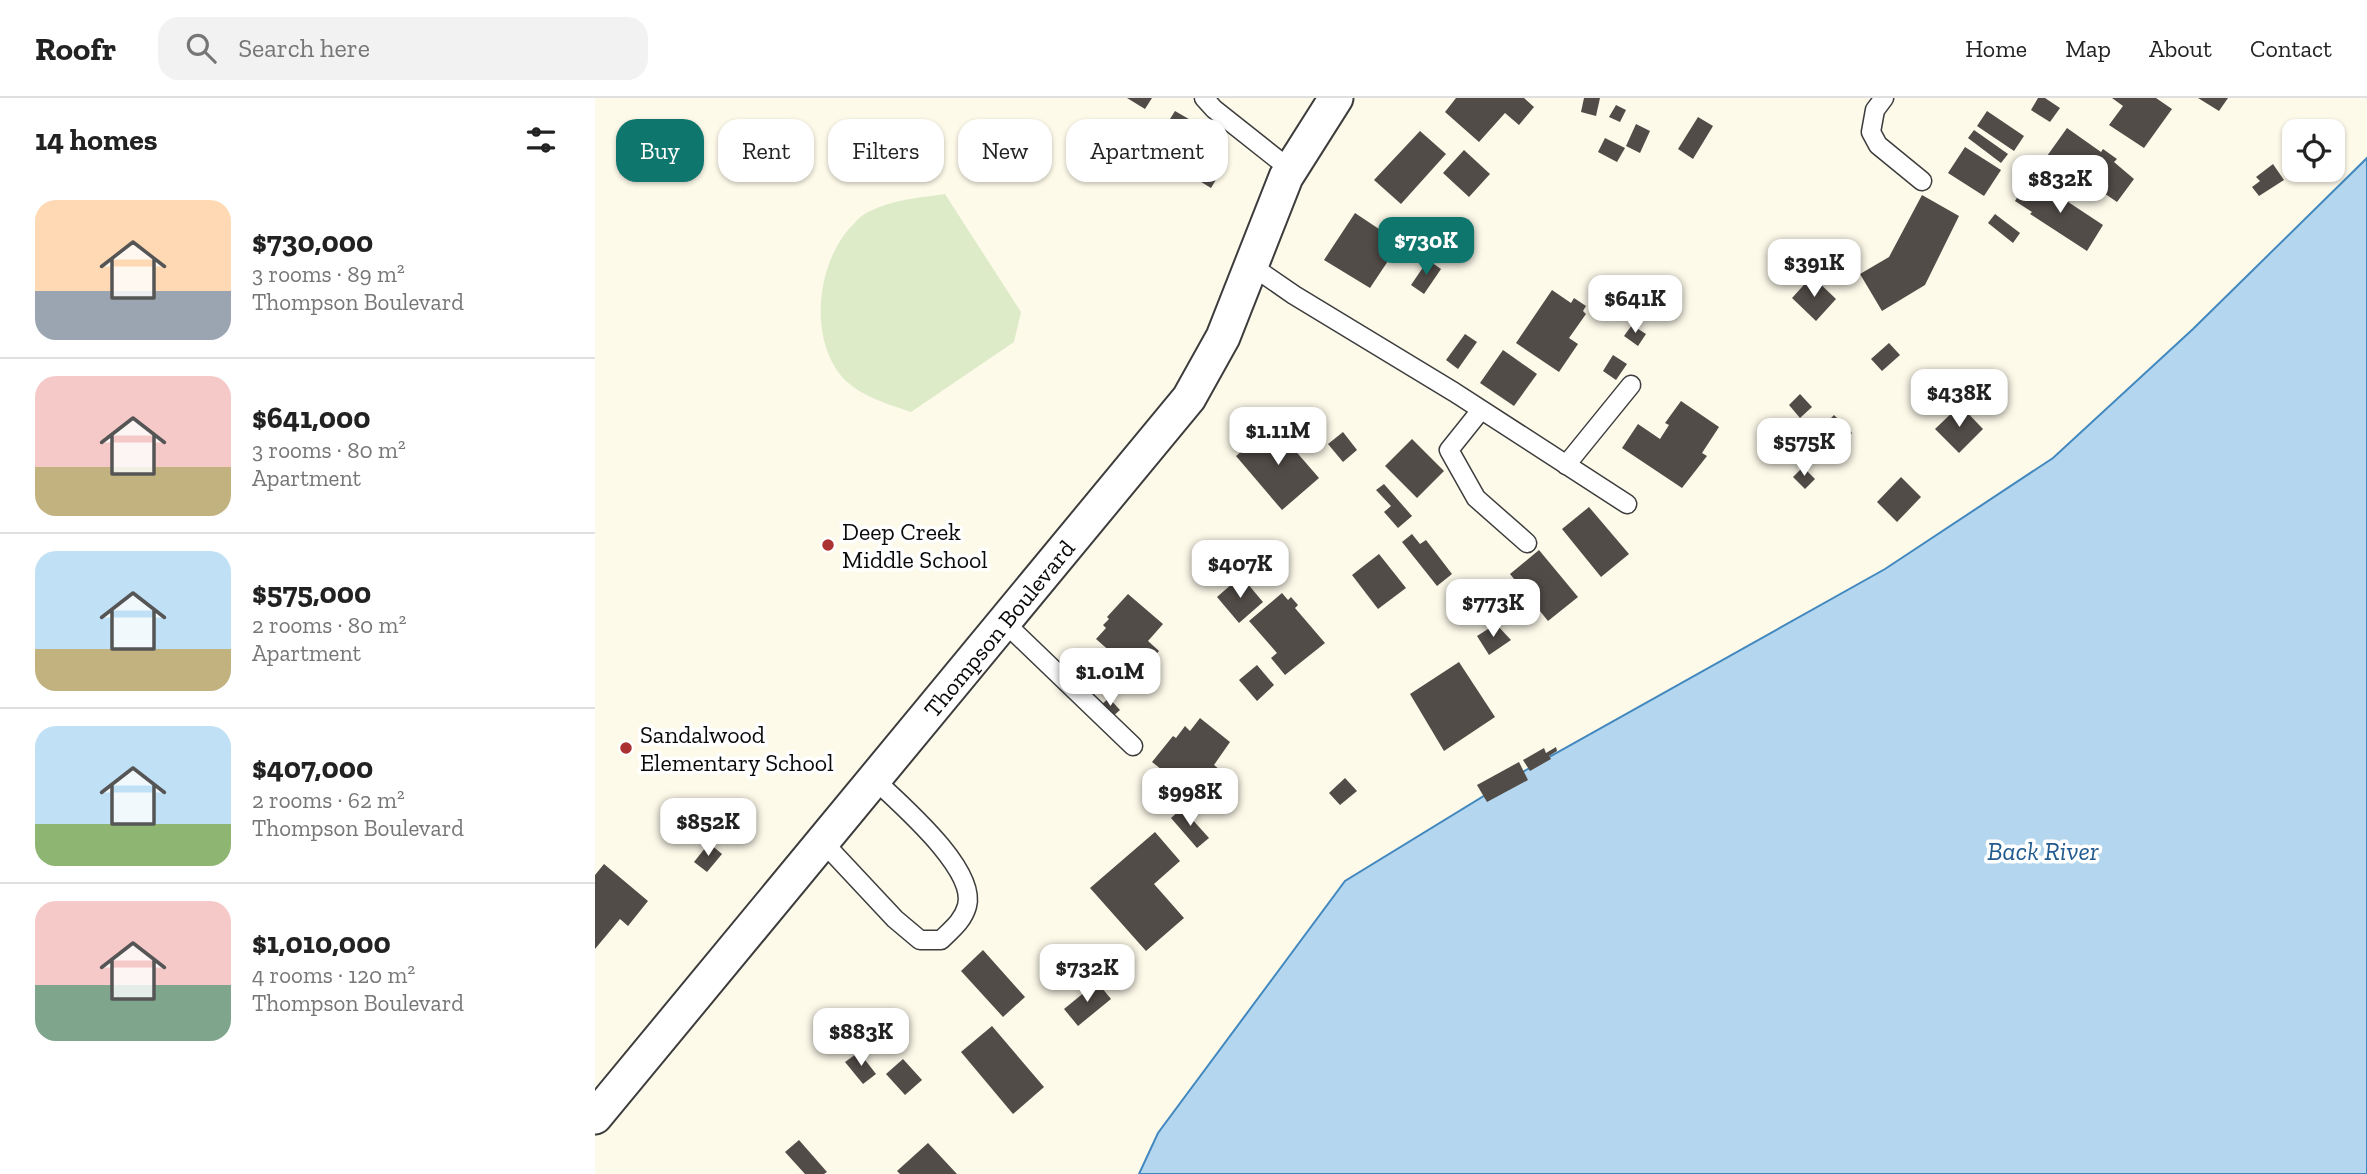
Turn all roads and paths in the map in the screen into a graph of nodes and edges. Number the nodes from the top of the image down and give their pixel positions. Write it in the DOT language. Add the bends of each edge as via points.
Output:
graph roads {
  1 [pos="1204,98"];
  2 [pos="1336,98"];
  3 [pos="1884,98"];
  4 [pos="1291,170"];
  5 [pos="1922,181"];
  6 [pos="1252,266"];
  7 [pos="1631,385"];
  8 [pos="1481,410"];
  9 [pos="1566,465"];
  10 [pos="1627,504"];
  11 [pos="1527,543"];
  12 [pos="1004,622"];
  13 [pos="1133,746"];
  14 [pos="874,779"];
  15 [pos="823,841"];
  16 [pos="595,1117"];
  1 -- 4 [label="lane"];
  2 -- 4 [label="street, Thompson Boulevard"];
  3 -- 5 [label="lane" via="1875,110 1871,132 1878,145"];
  4 -- 6 [label="street, Thompson Boulevard"];
  6 -- 8 [label="lane"];
  6 -- 12 [label="street, Thompson Boulevard" via="1223,338 1189,398"];
  7 -- 9 [label="lane"];
  8 -- 9 [label="lane"];
  8 -- 11 [label="lane" via="1449,450 1476,498"];
  9 -- 10 [label="lane"];
  12 -- 13 [label="lane"];
  12 -- 14 [label="street, Thompson Boulevard"];
  14 -- 15 [label="street, Thompson Boulevard"];
  14 -- 15 [label="lane" via="947,851 968,888 960,922 941,940 920,940"];
  15 -- 16 [label="street, Thompson Boulevard"];
}
